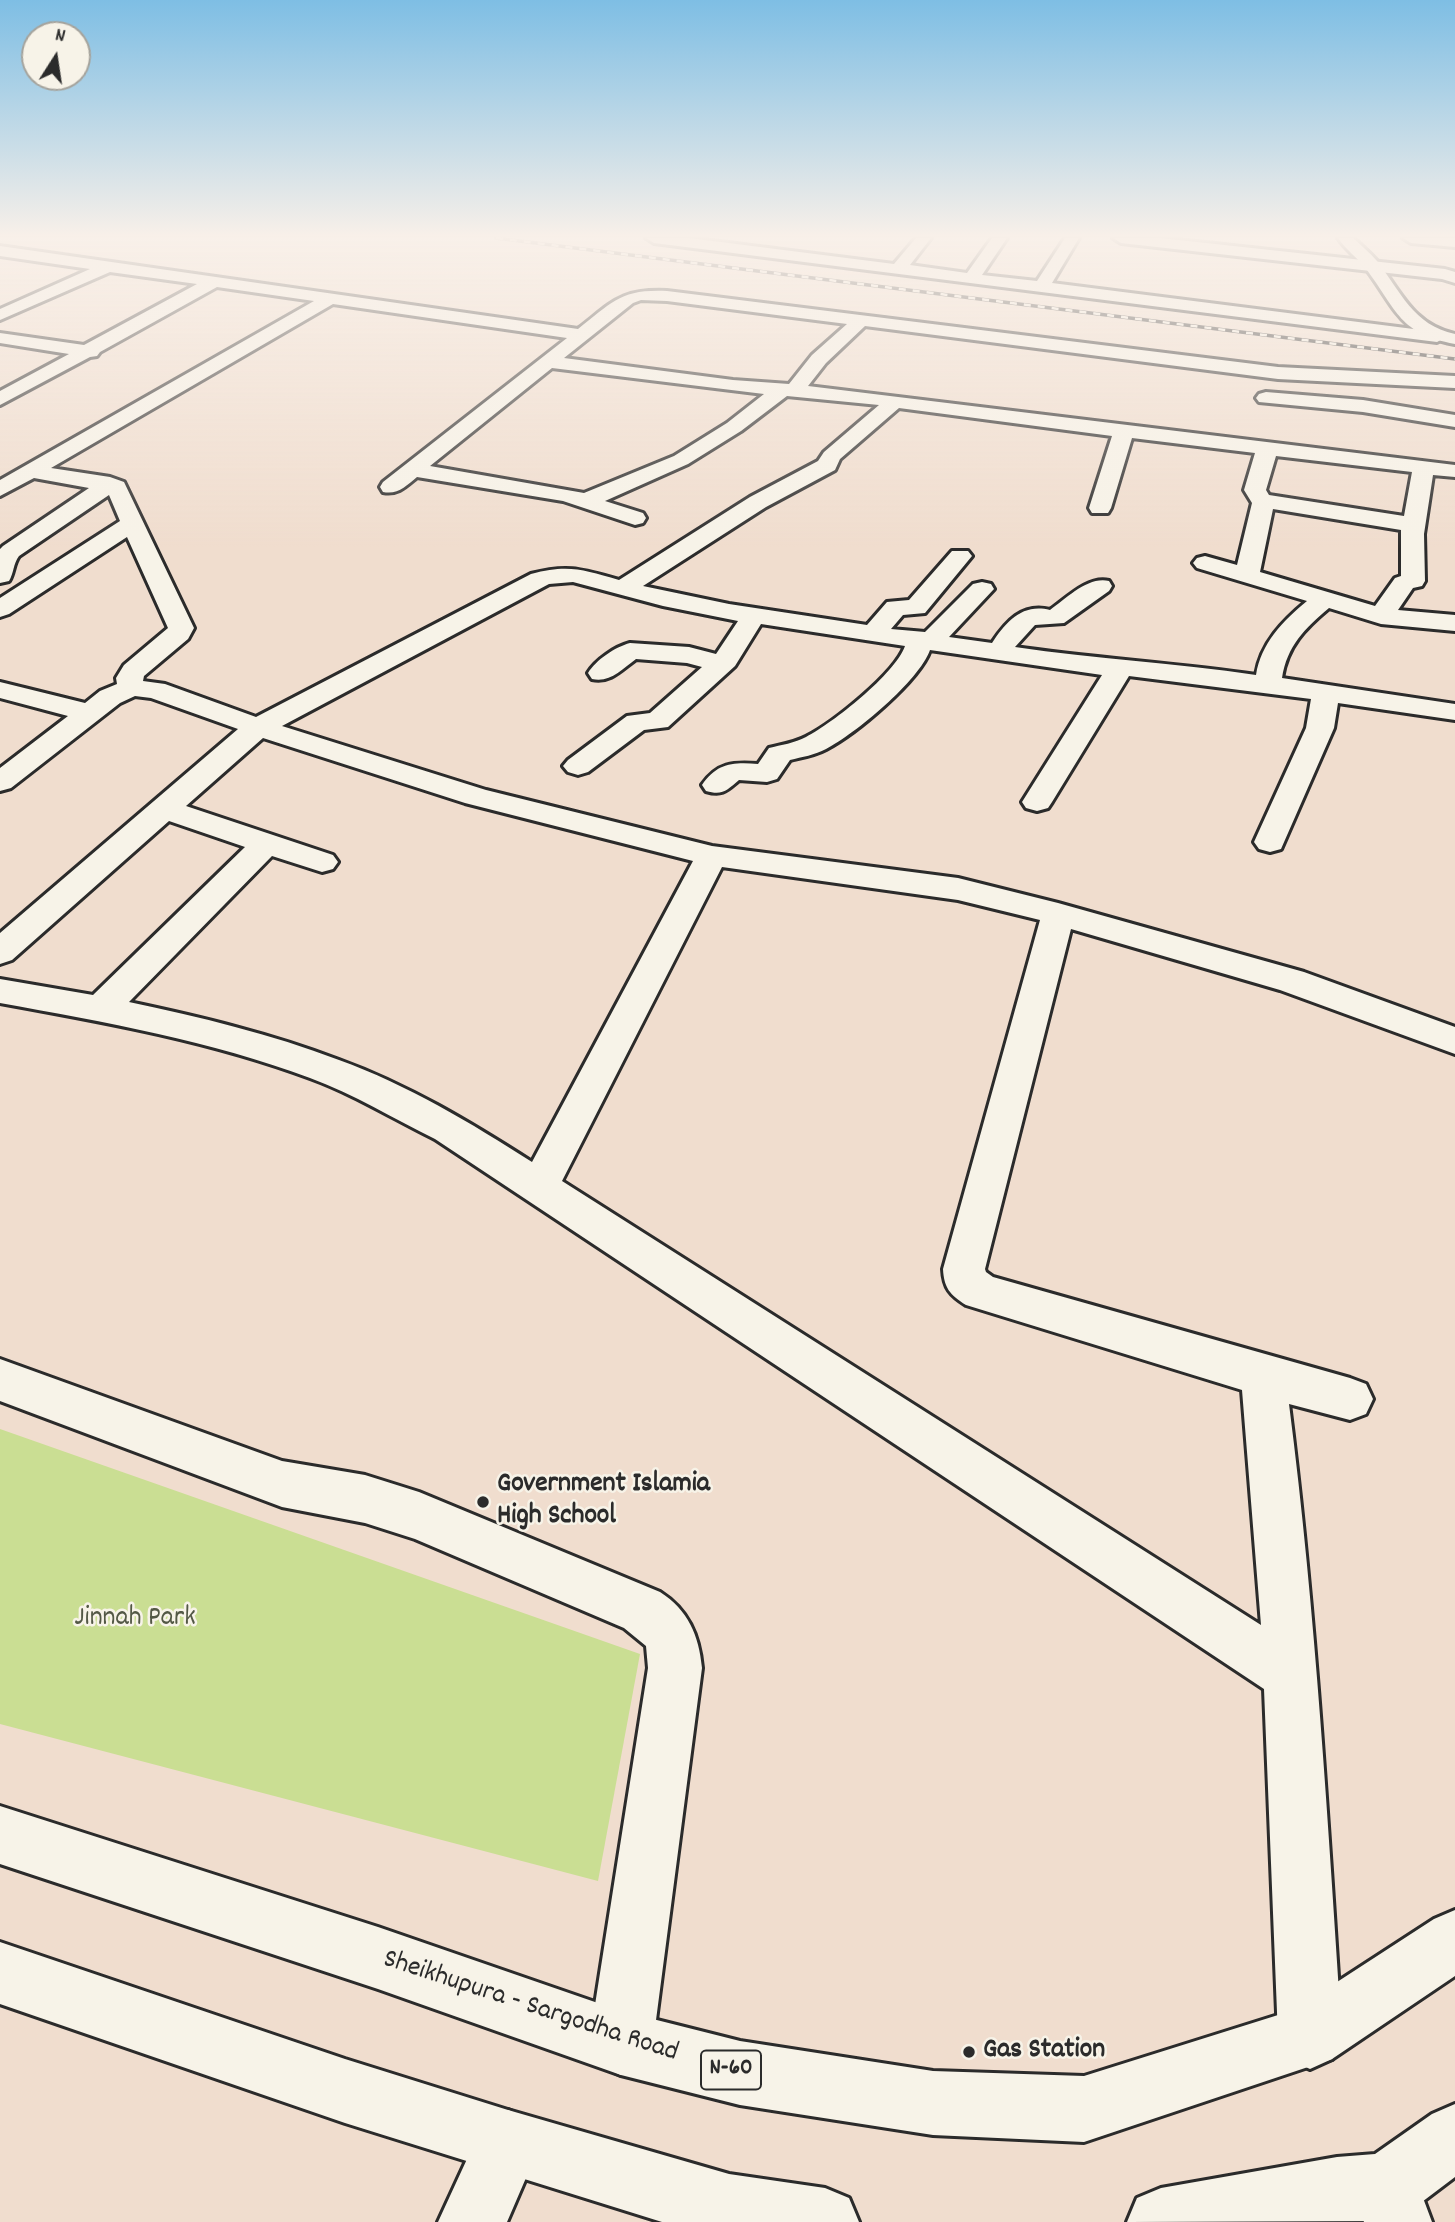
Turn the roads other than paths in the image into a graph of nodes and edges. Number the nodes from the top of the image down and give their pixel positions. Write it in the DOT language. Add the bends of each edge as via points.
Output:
graph roads {
  1 [pos="24,342"];
  2 [pos="102,342"];
  3 [pos="256,342"];
  4 [pos="574,342"];
  5 [pos="837,342"];
  6 [pos="1027,342"];
  7 [pos="864,345"];
  8 [pos="85,351"];
  9 [pos="119,355"];
  10 [pos="548,362"];
  11 [pos="1278,373"];
  12 [pos="1455,382"];
  13 [pos="789,390"];
  14 [pos="1251,396"];
  15 [pos="1455,397"];
  16 [pos="0,399"];
  17 [pos="894,403"];
  18 [pos="1455,421"];
  19 [pos="1124,432"];
  20 [pos="1267,449"];
  21 [pos="1423,468"];
  22 [pos="413,470"];
  23 [pos="30,471"];
  24 [pos="1455,471"];
  25 [pos="110,484"];
  26 [pos="391,487"];
  27 [pos="0,489"];
  28 [pos="588,500"];
  29 [pos="1264,501"];
  30 [pos="1100,508"];
  31 [pos="635,518"];
  32 [pos="133,523"];
  33 [pos="1414,525"];
  34 [pos="960,555"];
  35 [pos="1205,563"];
  36 [pos="0,576"];
  37 [pos="1247,576"];
  38 [pos="1100,586"];
  39 [pos="621,589"];
  40 [pos="982,589"];
  41 [pos="925,596"];
  42 [pos="1325,599"];
  43 [pos="0,609"];
  44 [pos="975,612"];
  45 [pos="754,615"];
  46 [pos="1381,616"];
  47 [pos="1455,623"];
  48 [pos="875,632"];
  49 [pos="926,640"];
  50 [pos="999,652"];
  51 [pos="721,664"];
  52 [pos="1121,667"];
  53 [pos="601,673"];
  54 [pos="1268,684"];
  55 [pos="132,688"];
  56 [pos="0,690"];
  57 [pos="1326,692"];
  58 [pos="1455,712"];
  59 [pos="91,713"];
  60 [pos="258,727"];
  61 [pos="578,766"];
  62 [pos="0,782"];
  63 [pos="717,785"];
  64 [pos="1037,802"];
  65 [pos="164,809"];
  66 [pos="1270,842"];
  67 [pos="267,843"];
  68 [pos="712,856"];
  69 [pos="321,862"];
  70 [pos="1058,914"];
  71 [pos="0,952"];
  72 [pos="0,991"];
  73 [pos="101,1009"];
  74 [pos="1455,1041"];
  75 [pos="539,1187"];
  76 [pos="1263,1376"];
  77 [pos="0,1380"];
  78 [pos="1350,1399"];
  79 [pos="1290,1675"];
  80 [pos="0,1836"];
  81 [pos="1455,1940"];
  82 [pos="0,1973"];
  83 [pos="1310,2037"];
  84 [pos="621,2043"];
  85 [pos="1455,2137"];
  86 [pos="508,2143"];
  87 [pos="1392,2205"];
  88 [pos="472,2222"];
  89 [pos="825,2222"];
  90 [pos="1161,2222"];
  1 -- 8 [label="main road"];
  2 -- 8 [label="main road"];
  3 -- 23 [label="main road"];
  4 -- 10 [label="main road"];
  5 -- 7 [label="main road"];
  5 -- 13 [label="main road"];
  6 -- 11 [label="main road"];
  8 -- 9 [label="main road"];
  8 -- 16 [label="main road"];
  10 -- 13 [label="main road"];
  10 -- 22 [label="main road"];
  11 -- 12 [label="main road"];
  11 -- 15 [label="main road"];
  13 -- 17 [label="main road"];
  13 -- 28 [label="main road" via="681,460"];
  14 -- 18 [label="main road" via="1355,405"];
  17 -- 19 [label="main road"];
  17 -- 39 [label="main road" via="831,456 827,465 758,502"];
  19 -- 20 [label="main road"];
  19 -- 30 [label="main road"];
  20 -- 21 [label="main road"];
  20 -- 29 [label="main road" via="1255,490"];
  21 -- 24 [label="main road"];
  21 -- 33 [label="main road"];
  22 -- 26 [label="main road"];
  22 -- 28 [label="main road"];
  23 -- 25 [label="main road"];
  23 -- 27 [label="main road"];
  25 -- 32 [label="main road" via="116,487"];
  25 -- 36 [label="main road" via="11,551 1,564"];
  28 -- 31 [label="main road"];
  29 -- 33 [label="main road"];
  29 -- 37 [label="main road"];
  32 -- 43 [label="main road"];
  32 -- 55 [label="main road" via="181,628 133,671 129,678"];
  33 -- 46 [label="main road" via="1413,581 1404,583"];
  34 -- 41 [label="main road"];
  35 -- 37 [label="main road"];
  37 -- 42 [label="main road"];
  38 -- 50 [label="main road" via="1055,618 1029,618"];
  39 -- 45 [label="main road"];
  39 -- 60 [label="main road" via="574,575 540,579"];
  40 -- 44 [label="main road"];
  41 -- 44 [label="main road"];
  41 -- 48 [label="main road" via="914,609 896,607"];
  42 -- 46 [label="main road"];
  42 -- 54 [label="main road" via="1285,633"];
  44 -- 49 [label="main road"];
  45 -- 48 [label="main road"];
  45 -- 51 [label="main road"];
  46 -- 47 [label="main road"];
  48 -- 49 [label="main road"];
  49 -- 50 [label="main road"];
  49 -- 63 [label="main road" via="899,678 830,735 779,754 767,773 732,771"];
  50 -- 52 [label="main road"];
  51 -- 53 [label="main road" via="689,655 630,651"];
  51 -- 61 [label="main road" via="658,721 637,722"];
  52 -- 54 [label="main road"];
  52 -- 64 [label="main road"];
  54 -- 57 [label="main road"];
  55 -- 59 [label="main road" via="110,697"];
  55 -- 60 [label="main road" via="164,692"];
  56 -- 59 [label="main road"];
  57 -- 58 [label="main road"];
  57 -- 66 [label="main road" via="1320,728"];
  59 -- 62 [label="main road"];
  60 -- 65 [label="main road"];
  60 -- 68 [label="main road" via="477,797"];
  65 -- 67 [label="main road"];
  65 -- 71 [label="main road"];
  67 -- 69 [label="main road"];
  67 -- 73 [label="main road"];
  68 -- 70 [label="main road" via="958,890"];
  68 -- 75 [label="main road"];
  70 -- 74 [label="main road" via="1292,981"];
  70 -- 76 [label="main road" via="964,1279 981,1292"];
  72 -- 73 [label="main road"];
  73 -- 75 [label="main road" via="264,1048 328,1070 449,1128"];
  75 -- 79 [label="main road"];
  76 -- 78 [label="main road"];
  76 -- 79 [label="main road"];
  77 -- 84 [label="main road" via="282,1484 365,1499 419,1516 642,1610 669,1630 675,1668"];
  79 -- 83 [label="main road"];
  80 -- 84 [label="main road, Sheikhupura - Sargodha Road / N-60" via="378,1958"];
  81 -- 83 [label="main road, Sheikhupura - Sargodha Road / N-60"];
  82 -- 86 [label="main road"];
  83 -- 84 [label="main road, Sheikhupura - Sargodha Road / N-60" via="1084,2109 933,2104 740,2073"];
  85 -- 87 [label="main road"];
  86 -- 88 [label="main road"];
  86 -- 89 [label="main road" via="729,2208"];
  87 -- 90 [label="main road" via="1337,2191"];
}
